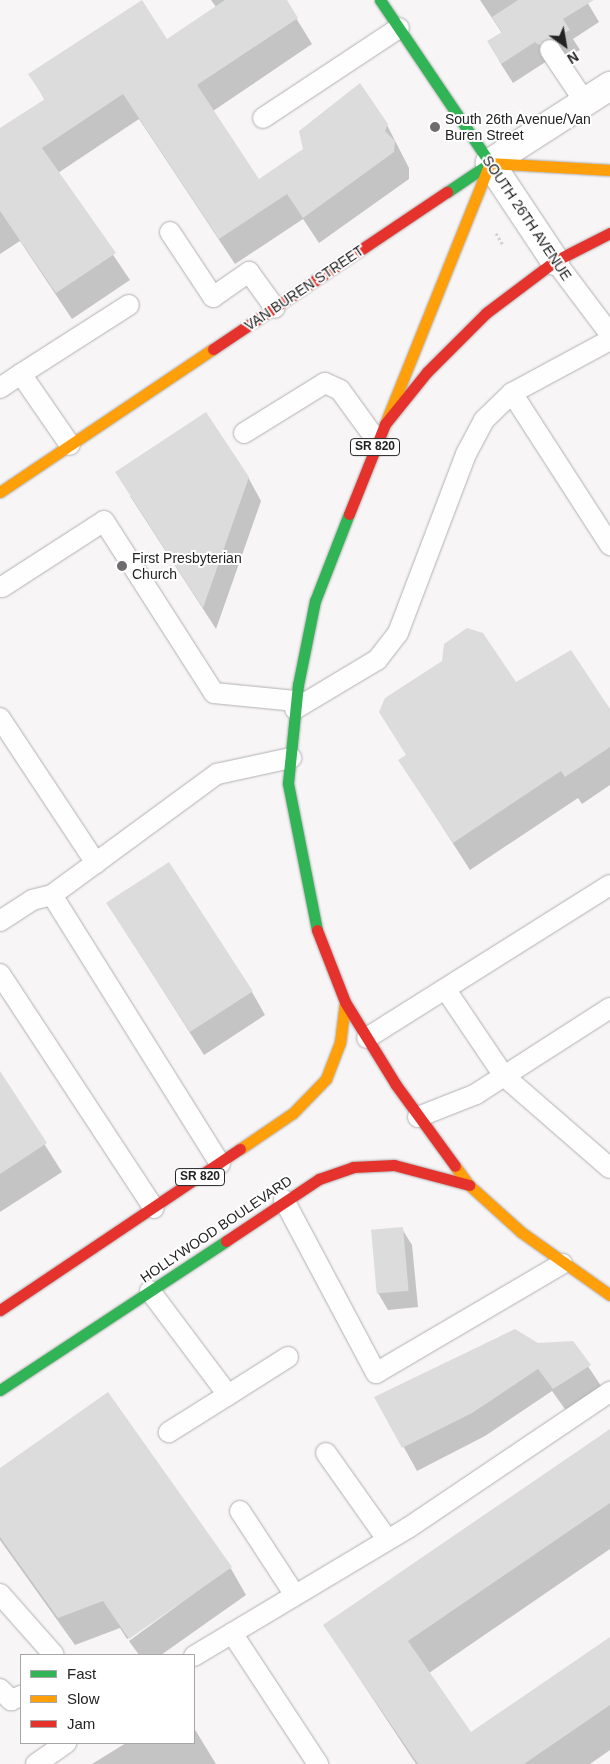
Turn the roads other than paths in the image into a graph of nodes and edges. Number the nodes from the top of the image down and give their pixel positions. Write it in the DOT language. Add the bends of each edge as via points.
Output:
graph roads {
  1 [pos="380,0"];
  2 [pos="399,28"];
  3 [pos="550,50"];
  4 [pos="610,86"];
  5 [pos="585,102"];
  6 [pos="263,118"];
  7 [pos="490,163"];
  8 [pos="610,170"];
  9 [pos="170,232"];
  10 [pos="610,233"];
  11 [pos="555,261"];
  12 [pos="129,305"];
  13 [pos="274,308"];
  14 [pos="610,334"];
  15 [pos="610,340"];
  16 [pos="21,374"];
  17 [pos="0,388"];
  18 [pos="512,393"];
  19 [pos="244,432"];
  20 [pos="381,433"];
  21 [pos="70,445"];
  22 [pos="0,492"];
  23 [pos="610,545"];
  24 [pos="2,587"];
  25 [pos="296,705"];
  26 [pos="0,718"];
  27 [pos="291,758"];
  28 [pos="96,863"];
  29 [pos="610,885"];
  30 [pos="52,895"];
  31 [pos="0,921"];
  32 [pos="0,974"];
  33 [pos="446,990"];
  34 [pos="345,1002"];
  35 [pos="610,1008"];
  36 [pos="367,1038"];
  37 [pos="504,1076"];
  38 [pos="418,1117"];
  39 [pos="220,1164"];
  40 [pos="610,1168"];
  41 [pos="470,1185"];
  42 [pos="284,1200"];
  43 [pos="154,1208"];
  44 [pos="562,1264"];
  45 [pos="150,1291"];
  46 [pos="610,1295"];
  47 [pos="0,1310"];
  48 [pos="288,1357"];
  49 [pos="0,1390"];
  50 [pos="610,1392"];
  51 [pos="228,1395"];
  52 [pos="169,1432"];
  53 [pos="326,1453"];
  54 [pos="240,1512"];
  55 [pos="387,1539"];
  56 [pos="0,1594"];
  57 [pos="295,1595"];
  58 [pos="232,1633"];
  59 [pos="53,1654"];
  60 [pos="195,1655"];
  61 [pos="0,1689"];
  62 [pos="20,1696"];
  63 [pos="65,1744"];
  64 [pos="36,1764"];
  65 [pos="318,1764"];
  1 -- 2 [label="main road, SOUTH 26TH AVENUE"];
  2 -- 6 [label="lane"];
  2 -- 7 [label="main road, SOUTH 26TH AVENUE"];
  3 -- 5 [label="lane"];
  4 -- 5 [label="street, VAN BUREN STREET"];
  5 -- 7 [label="street, VAN BUREN STREET"];
  7 -- 8 [label="main road"];
  7 -- 11 [label="street, SOUTH 26TH AVENUE"];
  7 -- 13 [label="main road, VAN BUREN STREET"];
  7 -- 20 [label="main road"];
  9 -- 13 [label="lane" via="213,297 248,272"];
  10 -- 11 [label="main road, SR 820"];
  11 -- 14 [label="lane, SOUTH 26TH AVENUE"];
  11 -- 20 [label="main road, SR 820" via="486,313 427,372"];
  12 -- 16 [label="lane"];
  13 -- 21 [label="main road, VAN BUREN STREET"];
  15 -- 18 [label="lane"];
  16 -- 17 [label="lane"];
  16 -- 21 [label="lane"];
  18 -- 23 [label="lane"];
  18 -- 25 [label="lane" via="484,420 466,454 398,633 377,660"];
  19 -- 20 [label="lane" via="325,383 340,390"];
  20 -- 25 [label="main road, SR 820" via="315,601"];
  21 -- 22 [label="main road, VAN BUREN STREET"];
  24 -- 25 [label="lane" via="104,521 214,693"];
  25 -- 27 [label="main road, SR 820"];
  26 -- 28 [label="lane"];
  27 -- 28 [label="lane" via="217,774"];
  27 -- 34 [label="main road, SR 820" via="288,783 301,864 317,931"];
  28 -- 30 [label="lane"];
  29 -- 33 [label="lane"];
  30 -- 31 [label="lane" via="32,900"];
  30 -- 39 [label="lane"];
  32 -- 43 [label="lane"];
  33 -- 36 [label="lane"];
  33 -- 37 [label="lane"];
  34 -- 36 [label="main road"];
  34 -- 39 [label="main road, SR 820" via="340,1043 326,1079 293,1113"];
  35 -- 37 [label="lane"];
  36 -- 38 [label="main road"];
  37 -- 38 [label="lane" via="476,1094"];
  37 -- 40 [label="lane"];
  38 -- 41 [label="main road"];
  39 -- 43 [label="main road, SR 820"];
  41 -- 42 [label="main road, HOLLYWOOD BOULEVARD" via="394,1165 353,1167 319,1179"];
  41 -- 44 [label="main road"];
  42 -- 44 [label="lane" via="376,1373"];
  42 -- 45 [label="main road, HOLLYWOOD BOULEVARD"];
  43 -- 47 [label="main road, SR 820"];
  44 -- 46 [label="main road"];
  45 -- 49 [label="main road, HOLLYWOOD BOULEVARD"];
  45 -- 51 [label="lane"];
  48 -- 51 [label="lane"];
  50 -- 55 [label="lane"];
  51 -- 52 [label="lane"];
  53 -- 55 [label="lane"];
  54 -- 57 [label="lane"];
  55 -- 57 [label="lane"];
  56 -- 59 [label="lane"];
  57 -- 58 [label="lane"];
  58 -- 60 [label="lane"];
  58 -- 65 [label="lane"];
  61 -- 62 [label="lane" via="10,1700"];
  63 -- 64 [label="lane"];
}
